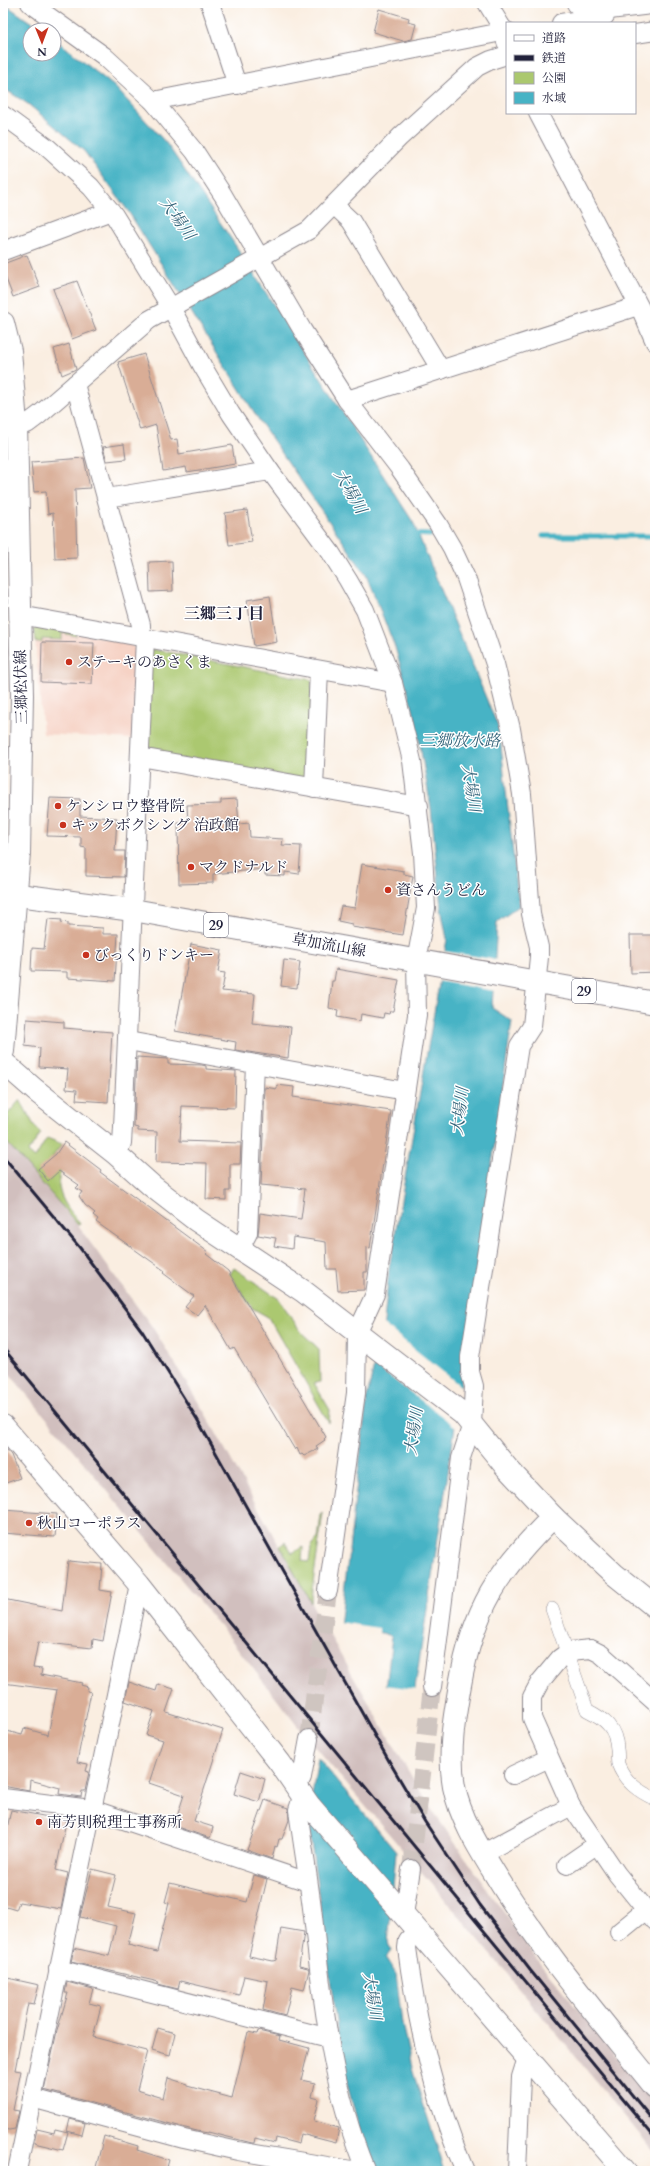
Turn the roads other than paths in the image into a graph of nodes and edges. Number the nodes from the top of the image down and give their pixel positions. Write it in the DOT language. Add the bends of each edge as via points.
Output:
graph roads {
  1 [pos="210,3"];
  2 [pos="486,3"];
  3 [pos="578,3"];
  4 [pos="651,3"];
  5 [pos="35,4"];
  6 [pos="609,8"];
  7 [pos="567,22"];
  8 [pos="655,31"];
  9 [pos="636,34"];
  10 [pos="506,35"];
  11 [pos="506,55"];
  12 [pos="237,85"];
  13 [pos="153,101"];
  14 [pos="539,114"];
  15 [pos="3,115"];
  16 [pos="334,205"];
  17 [pos="111,211"];
  18 [pos="3,251"];
  19 [pos="260,258"];
  20 [pos="170,306"];
  21 [pos="645,308"];
  22 [pos="3,323"];
  23 [pos="655,342"];
  24 [pos="441,370"];
  25 [pos="8,378"];
  26 [pos="75,384"];
  27 [pos="348,400"];
  28 [pos="16,424"];
  29 [pos="270,471"];
  30 [pos="10,472"];
  31 [pos="107,498"];
  32 [pos="20,615"];
  33 [pos="143,638"];
  34 [pos="319,670"];
  35 [pos="393,683"];
  36 [pos="140,757"];
  37 [pos="314,788"];
  38 [pos="419,806"];
  39 [pos="9,893"];
  40 [pos="133,910"];
  41 [pos="422,962"];
  42 [pos="538,982"];
  43 [pos="655,1004"];
  44 [pos="128,1041"];
  45 [pos="3,1051"];
  46 [pos="3,1062"];
  47 [pos="255,1064"];
  48 [pos="406,1091"];
  49 [pos="115,1153"];
  50 [pos="240,1248"];
  51 [pos="364,1337"];
  52 [pos="467,1419"];
  53 [pos="3,1426"];
  54 [pos="553,1517"];
  55 [pos="138,1584"];
  56 [pos="328,1591"];
  57 [pos="655,1607"];
  58 [pos="552,1609"];
  59 [pos="566,1653"];
  60 [pos="432,1687"];
  61 [pos="655,1702"];
  62 [pos="309,1738"];
  63 [pos="549,1758"];
  64 [pos="513,1775"];
  65 [pos="303,1797"];
  66 [pos="3,1798"];
  67 [pos="655,1799"];
  68 [pos="571,1806"];
  69 [pos="91,1809"];
  70 [pos="596,1845"];
  71 [pos="482,1854"];
  72 [pos="567,1865"];
  73 [pos="411,1869"];
  74 [pos="308,1882"];
  75 [pos="650,1915"];
  76 [pos="405,1916"];
  77 [pos="619,1932"];
  78 [pos="58,1969"];
  79 [pos="330,2038"];
  80 [pos="527,2058"];
  81 [pos="655,2087"];
  82 [pos="32,2098"];
  83 [pos="365,2169"];
  84 [pos="17,2171"];
  85 [pos="465,2171"];
  86 [pos="517,2171"];
  87 [pos="625,2171"];
  1 -- 12 [label="street"];
  2 -- 10 [label="street"];
  3 -- 6 [label="street"];
  4 -- 6 [label="street"];
  5 -- 13 [label="street" via="104,56"];
  6 -- 7 [label="street" via="605,16"];
  8 -- 9 [label="street"];
  10 -- 12 [label="street"];
  11 -- 16 [label="street" via="477,67 400,137"];
  12 -- 13 [label="street"];
  13 -- 19 [label="street" via="195,152"];
  14 -- 21 [label="street"];
  15 -- 17 [label="street" via="48,148 91,187"];
  16 -- 19 [label="street" via="309,230"];
  16 -- 24 [label="street" via="351,221"];
  17 -- 18 [label="street"];
  17 -- 20 [label="street"];
  19 -- 20 [label="street"];
  19 -- 27 [label="street"];
  20 -- 26 [label="street" via="149,320"];
  20 -- 29 [label="street" via="207,374"];
  21 -- 23 [label="street"];
  21 -- 24 [label="street"];
  22 -- 25 [label="street, 三郷松伏線" via="10,351"];
  24 -- 27 [label="street"];
  25 -- 28 [label="street, 三郷松伏線"];
  26 -- 28 [label="street" via="27,424"];
  26 -- 31 [label="street"];
  27 -- 42 [label="street" via="438,524 466,578 488,640 511,729 522,794 531,914 538,947"];
  28 -- 30 [label="street, 三郷松伏線"];
  29 -- 31 [label="street"];
  29 -- 35 [label="street" via="348,580 365,610"];
  30 -- 32 [label="street, 三郷松伏線"];
  31 -- 33 [label="street"];
  32 -- 33 [label="street"];
  32 -- 39 [label="street, 三郷松伏線" via="19,852"];
  33 -- 34 [label="street"];
  33 -- 36 [label="street"];
  34 -- 35 [label="street"];
  34 -- 37 [label="street"];
  35 -- 38 [label="street" via="412,761"];
  36 -- 37 [label="street"];
  36 -- 40 [label="street"];
  37 -- 38 [label="street"];
  38 -- 41 [label="street" via="426,908"];
  39 -- 40 [label="street, 草加流山線 / 29"];
  39 -- 45 [label="street, 三郷松伏線"];
  40 -- 41 [label="street, 草加流山線 / 29"];
  40 -- 44 [label="street"];
  41 -- 42 [label="street, 草加流山線 / 29"];
  41 -- 48 [label="street"];
  42 -- 43 [label="street, 草加流山線 / 29"];
  42 -- 52 [label="street" via="532,1026 519,1046 470,1357 470,1372 474,1386"];
  44 -- 47 [label="street"];
  44 -- 49 [label="street" via="122,1143"];
  46 -- 49 [label="street"];
  47 -- 48 [label="street"];
  47 -- 50 [label="street" via="248,1233"];
  48 -- 51 [label="street" via="375,1294"];
  49 -- 50 [label="street" via="196,1220"];
  50 -- 51 [label="street"];
  51 -- 52 [label="street"];
  51 -- 56 [label="street"];
  52 -- 54 [label="street" via="507,1468"];
  52 -- 60 [label="street"];
  53 -- 55 [label="street"];
  54 -- 57 [label="street" via="614,1574"];
  54 -- 71 [label="street" via="528,1542 496,1581 478,1616 462,1675 450,1743 451,1768 462,1810"];
  55 -- 65 [label="street" via="280,1763"];
  55 -- 69 [label="street"];
  58 -- 59 [label="street"];
  59 -- 61 [label="street" via="591,1649 601,1654"];
  59 -- 63 [label="street" via="540,1682 532,1698 532,1718"];
  59 -- 67 [label="street" via="587,1710 602,1717 616,1738 618,1763 627,1780 633,1787"];
  62 -- 65 [label="street" via="302,1777"];
  63 -- 64 [label="street"];
  63 -- 68 [label="street"];
  65 -- 74 [label="street" via="298,1810"];
  65 -- 76 [label="street"];
  66 -- 69 [label="street"];
  68 -- 70 [label="street"];
  68 -- 71 [label="street"];
  69 -- 74 [label="street"];
  69 -- 78 [label="street"];
  70 -- 72 [label="street"];
  70 -- 75 [label="street"];
  71 -- 81 [label="street" via="538,1940"];
  73 -- 76 [label="street"];
  74 -- 79 [label="street" via="321,1989"];
  75 -- 77 [label="street"];
  76 -- 80 [label="street"];
  76 -- 85 [label="street" via="414,1999 425,2053 444,2118"];
  78 -- 79 [label="street"];
  78 -- 82 [label="street"];
  79 -- 83 [label="street" via="336,2076"];
  80 -- 86 [label="street" via="521,2077"];
  80 -- 87 [label="street"];
  82 -- 83 [label="street" via="238,2151 351,2170"];
  82 -- 84 [label="street"];
}
